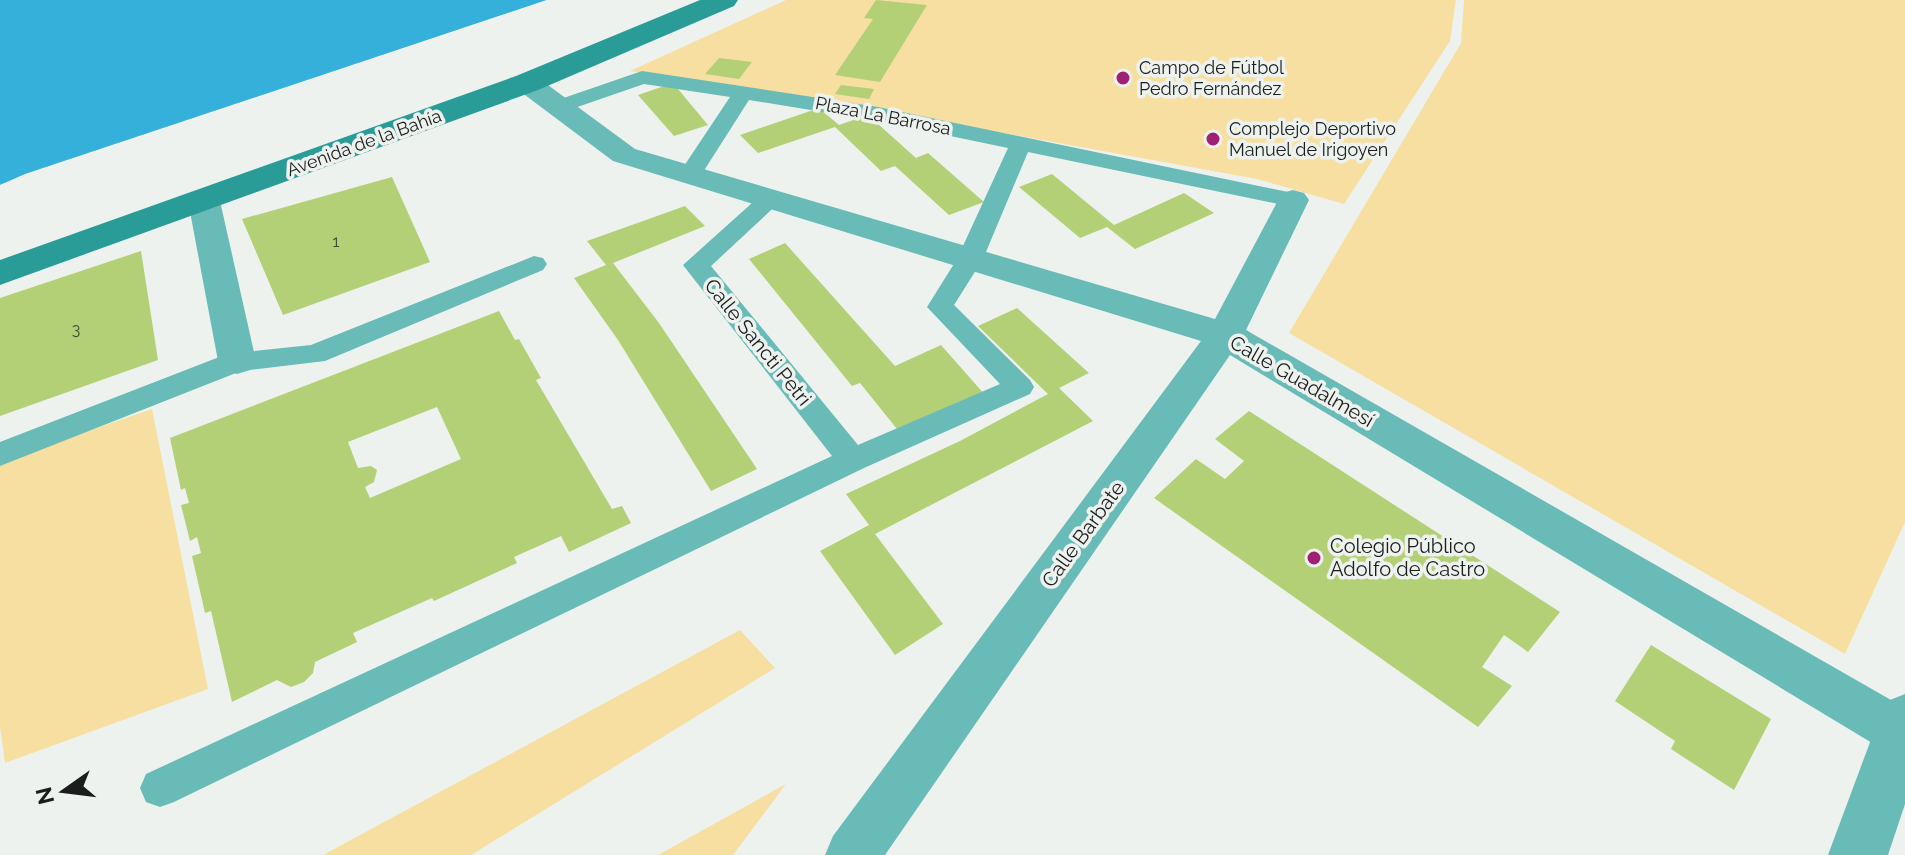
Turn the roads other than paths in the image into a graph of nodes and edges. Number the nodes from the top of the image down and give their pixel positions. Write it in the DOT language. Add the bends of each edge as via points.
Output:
graph roads {
  1 [pos="724,0"];
  2 [pos="527,83"];
  3 [pos="744,92"];
  4 [pos="560,107"];
  5 [pos="1021,143"];
  6 [pos="690,175"];
  7 [pos="771,199"];
  8 [pos="1293,200"];
  9 [pos="204,201"];
  10 [pos="970,259"];
  11 [pos="534,264"];
  12 [pos="0,273"];
  13 [pos="1225,335"];
  14 [pos="237,361"];
  15 [pos="0,454"];
  16 [pos="853,460"];
  17 [pos="1902,726"];
  18 [pos="160,788"];
  19 [pos="852,855"];
  20 [pos="1858,855"];
  1 -- 2 [label="main road, Avenida de la Bahía"];
  2 -- 4 [label="street, Calle Guadalmesí"];
  2 -- 9 [label="main road, Avenida de la Bahía"];
  3 -- 4 [label="street, Plaza La Barrosa" via="642,77"];
  3 -- 5 [label="street, Plaza La Barrosa"];
  3 -- 6 [label="street"];
  4 -- 6 [label="street, Calle Guadalmesí" via="624,155"];
  5 -- 8 [label="street, Plaza La Barrosa"];
  5 -- 10 [label="street"];
  6 -- 7 [label="street, Calle Guadalmesí"];
  7 -- 10 [label="street, Calle Guadalmesí"];
  7 -- 16 [label="street, Calle Sancti Petri" via="696,265"];
  8 -- 13 [label="street, Calle Barbate"];
  9 -- 12 [label="main road, Avenida de la Bahía"];
  9 -- 14 [label="street"];
  10 -- 13 [label="street, Calle Guadalmesí"];
  10 -- 16 [label="street" via="940,307 1020,387"];
  11 -- 14 [label="street" via="315,354"];
  13 -- 17 [label="street, Calle Guadalmesí"];
  13 -- 19 [label="street, Calle Barbate"];
  14 -- 15 [label="street"];
  16 -- 18 [label="street"];
  17 -- 20 [label="street"];
}
